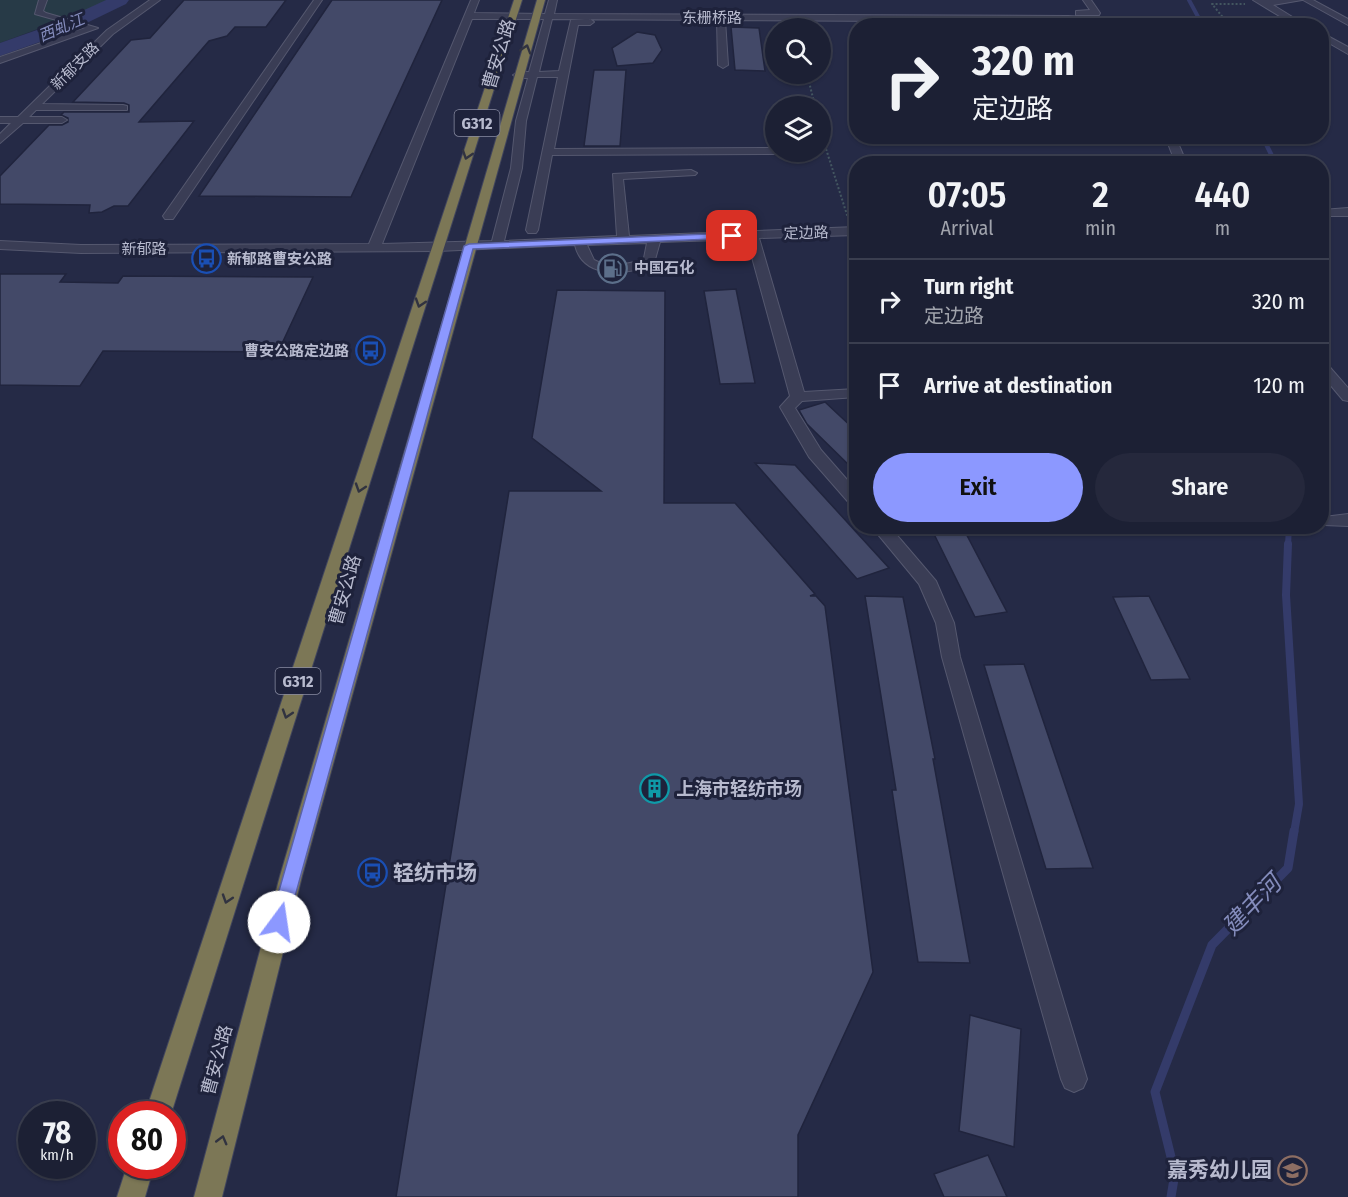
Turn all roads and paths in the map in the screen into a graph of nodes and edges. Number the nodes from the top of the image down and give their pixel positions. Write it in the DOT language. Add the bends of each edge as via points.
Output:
graph roads {
  1 [pos="43,0"];
  2 [pos="156,0"];
  3 [pos="318,0"];
  4 [pos="541,0"];
  5 [pos="553,0"];
  6 [pos="1087,0"];
  7 [pos="1298,0"];
  8 [pos="1307,0"];
  9 [pos="1261,2"];
  10 [pos="477,3"];
  11 [pos="513,4"];
  12 [pos="468,16"];
  13 [pos="511,17"];
  14 [pos="536,17"];
  15 [pos="549,17"];
  16 [pos="1223,18"];
  17 [pos="1289,18"];
  18 [pos="574,19"];
  19 [pos="721,20"];
  20 [pos="1348,21"];
  21 [pos="765,22"];
  22 [pos="831,22"];
  23 [pos="849,22"];
  24 [pos="92,27"];
  25 [pos="110,32"];
  26 [pos="1329,40"];
  27 [pos="1348,51"];
  28 [pos="0,60"];
  29 [pos="723,65"];
  30 [pos="563,74"];
  31 [pos="518,75"];
  32 [pos="534,75"];
  33 [pos="34,107"];
  34 [pos="123,108"];
  35 [pos="0,120"];
  36 [pos="20,120"];
  37 [pos="62,120"];
  38 [pos="0,140"];
  39 [pos="765,151"];
  40 [pos="548,152"];
  41 [pos="831,162"];
  42 [pos="691,173"];
  43 [pos="1348,212"];
  44 [pos="1329,213"];
  45 [pos="849,214"];
  46 [pos="169,216"];
  47 [pos="532,230"];
  48 [pos="849,231"];
  49 [pos="752,235"];
  50 [pos="654,239"];
  51 [pos="623,240"];
  52 [pos="580,242"];
  53 [pos="0,245"];
  54 [pos="497,245"];
  55 [pos="469,246"];
  56 [pos="374,247"];
  57 [pos="438,247"];
  58 [pos="1329,375"];
  59 [pos="849,393"];
  60 [pos="798,397"];
  61 [pos="1348,397"];
  62 [pos="849,492"];
  63 [pos="1348,520"];
  64 [pos="1330,521"];
  65 [pos="886,534"];
  66 [pos="1074,1079"];
  67 [pos="162,1101"];
  68 [pos="137,1179"];
  69 [pos="131,1197"];
  70 [pos="208,1197"];
  1 -- 24 [label="street" via="38,12"];
  2 -- 25 [label="street, 新郁支路"];
  3 -- 46 [label="street"];
  4 -- 14 [label="highway, 曹安公路 / G312"];
  5 -- 15 [label="street"];
  6 -- 18 [label="street" via="1096,14 576,9"];
  7 -- 9 [label="street"];
  8 -- 20 [label="street"];
  9 -- 16 [label="path" via="1212,4"];
  9 -- 17 [label="street"];
  10 -- 12 [label="street"];
  11 -- 13 [label="highway, 曹安公路 / G312"];
  12 -- 13 [label="street"];
  12 -- 56 [label="street"];
  13 -- 14 [label="street"];
  13 -- 57 [label="highway, 曹安公路 / G312, one-way"];
  14 -- 15 [label="street"];
  31 -- 14 [label="highway, 曹安公路 / G312, one-way"];
  15 -- 18 [label="street"];
  15 -- 32 [label="street"];
  18 -- 19 [label="street"];
  18 -- 30 [label="street"];
  19 -- 21 [label="street"];
  19 -- 29 [label="street"];
  22 -- 23 [label="street"];
  24 -- 25 [label="street"];
  24 -- 28 [label="street"];
  25 -- 33 [label="street, 新郁支路"];
  26 -- 27 [label="street"];
  30 -- 32 [label="street"];
  30 -- 40 [label="street"];
  31 -- 32 [label="street"];
  31 -- 55 [label="highway, 曹安公路 / G312"];
  32 -- 54 [label="street"];
  33 -- 34 [label="street"];
  33 -- 36 [label="street, 新郁支路"];
  35 -- 36 [label="street"];
  36 -- 37 [label="street"];
  36 -- 38 [label="street, 新郁支路"];
  39 -- 40 [label="street"];
  40 -- 47 [label="street"];
  41 -- 45 [label="path"];
  42 -- 51 [label="street" via="617,176"];
  43 -- 44 [label="street"];
  48 -- 49 [label="street, 定边路"];
  49 -- 50 [label="street, 定边路"];
  49 -- 60 [label="street"];
  50 -- 51 [label="street, 定边路"];
  50 -- 52 [label="street" via="650,260 641,267 592,265 584,258"];
  51 -- 52 [label="street, 定边路"];
  52 -- 54 [label="street, 定边路"];
  53 -- 56 [label="street, 新郁路" via="81,249"];
  54 -- 55 [label="street, 定边路"];
  55 -- 57 [label="street, 新郁路"];
  70 -- 55 [label="highway, 曹安公路 / G312, one-way" via="291,876"];
  56 -- 57 [label="street, 新郁路"];
  57 -- 67 [label="highway, 曹安公路 / G312, one-way"];
  58 -- 61 [label="street"];
  59 -- 60 [label="street"];
  60 -- 62 [label="street" via="787,407 815,453"];
  63 -- 64 [label="street"];
  65 -- 66 [label="street" via="927,581 945,623 951,657"];
  68 -- 69 [label="highway"];
}
